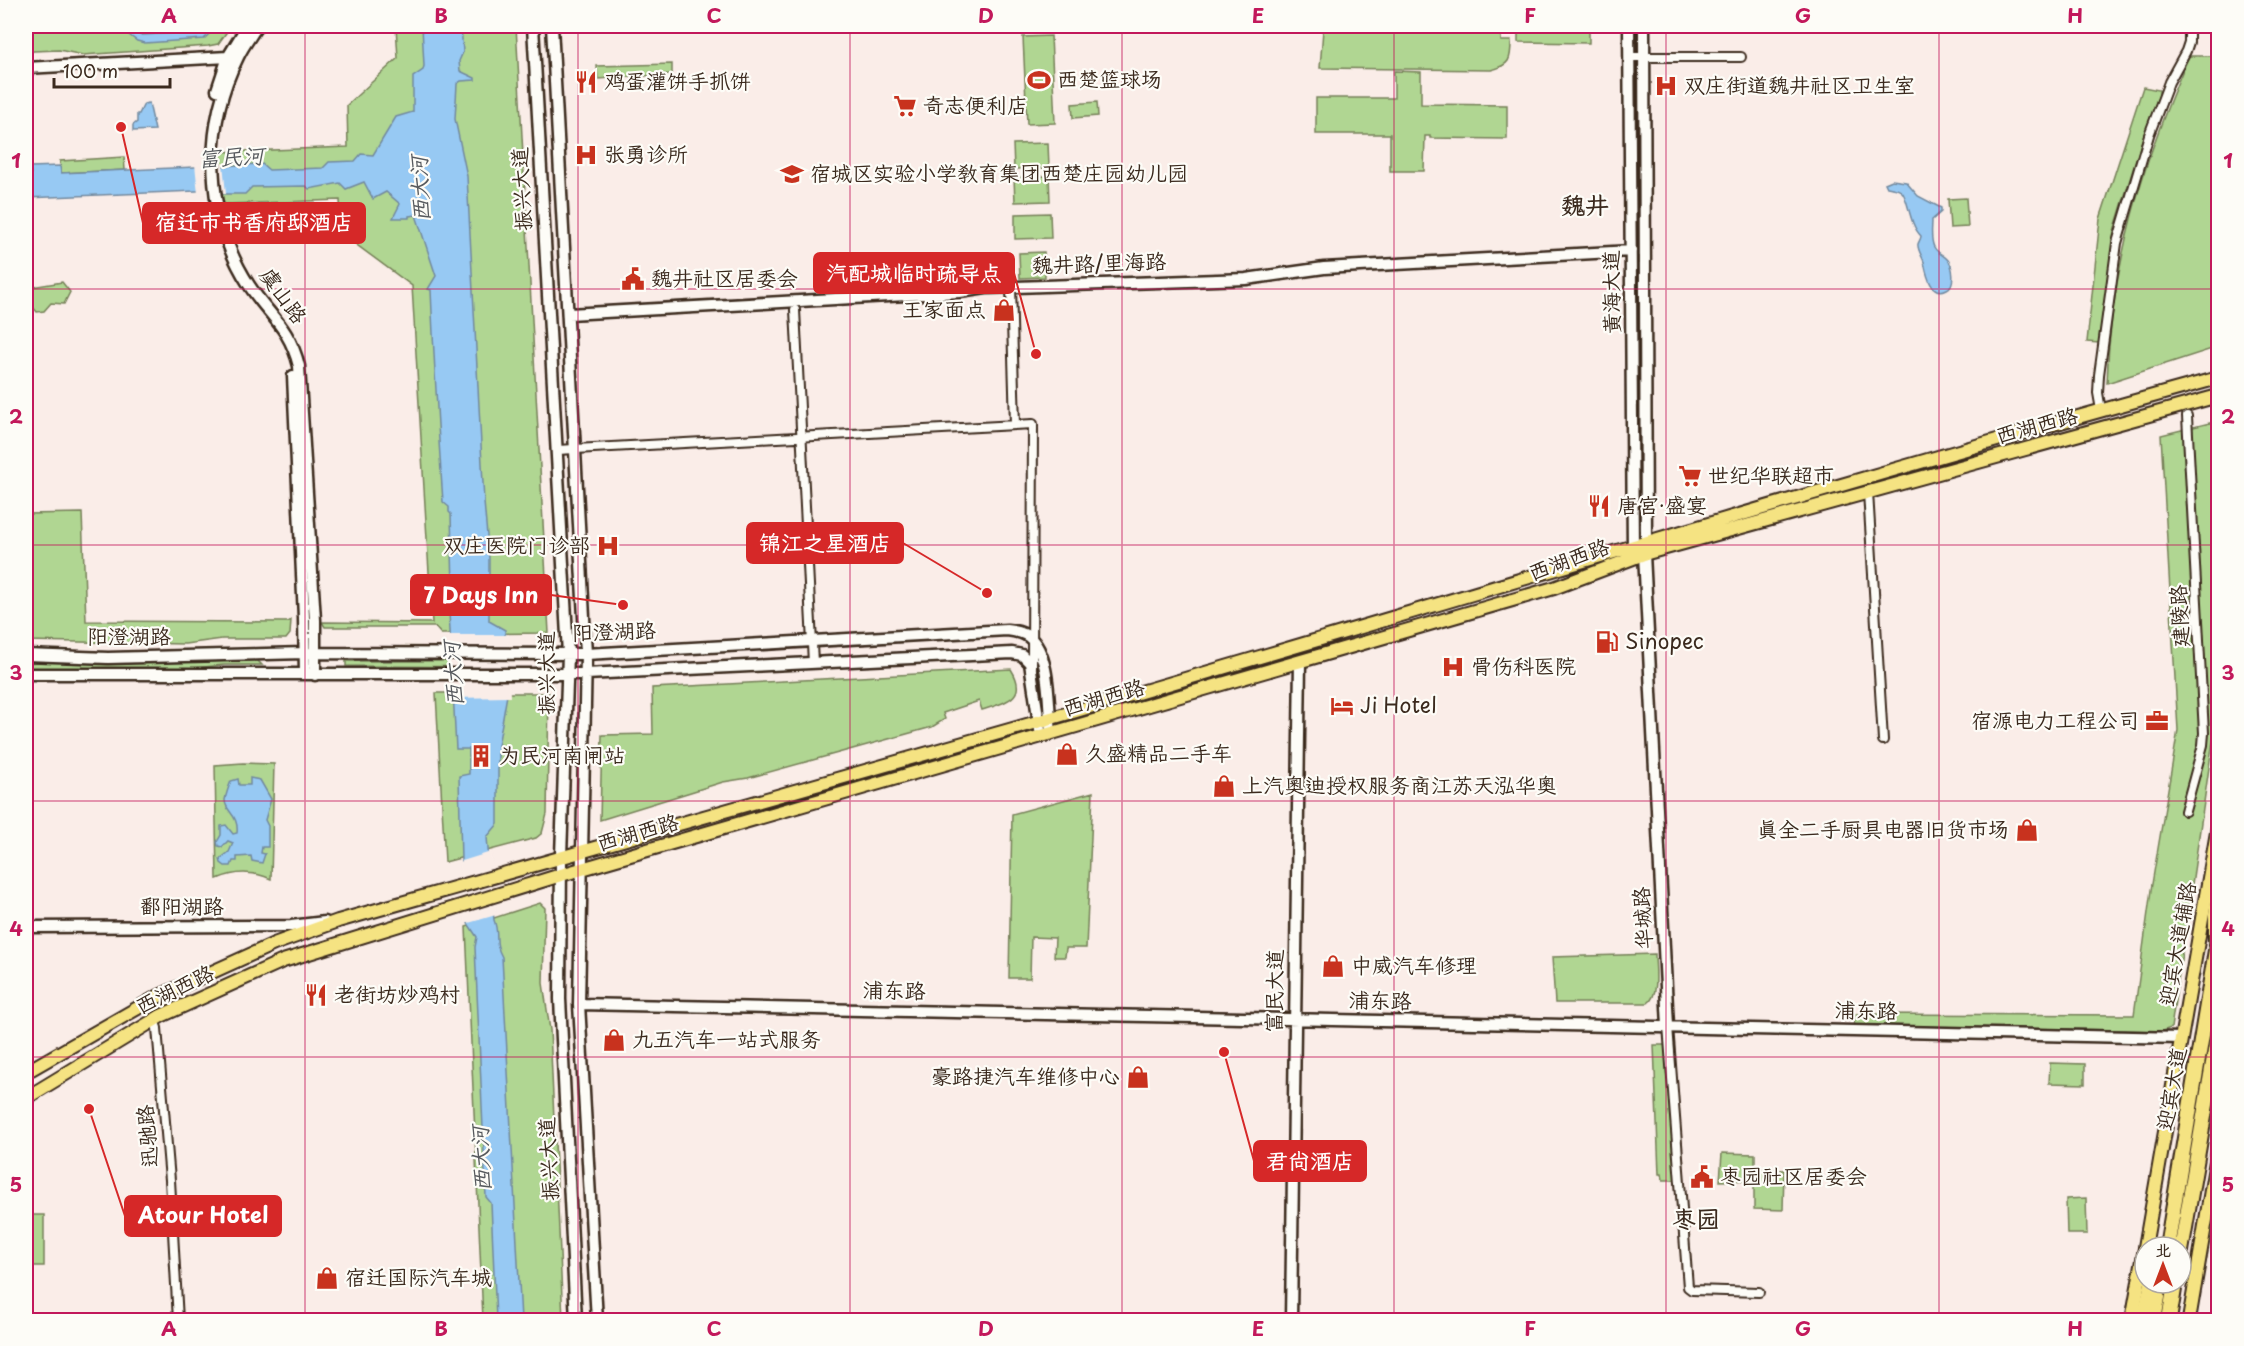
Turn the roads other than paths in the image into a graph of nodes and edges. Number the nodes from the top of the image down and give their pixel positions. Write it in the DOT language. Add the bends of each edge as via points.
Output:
graph roads {
  1 [pos="247,26"];
  2 [pos="257,26"];
  3 [pos="532,26"];
  4 [pos="552,26"];
  5 [pos="1629,26"];
  6 [pos="1644,26"];
  7 [pos="2189,26"];
  8 [pos="228,57"];
  9 [pos="1629,57"];
  10 [pos="1644,57"];
  11 [pos="1741,57"];
  12 [pos="26,68"];
  13 [pos="210,166"];
  14 [pos="1631,251"];
  15 [pos="1011,287"];
  16 [pos="795,310"];
  17 [pos="568,314"];
  18 [pos="2218,373"];
  19 [pos="2218,378"];
  20 [pos="2218,396"];
  21 [pos="2141,398"];
  22 [pos="2218,403"];
  23 [pos="2101,410"];
  24 [pos="2186,411"];
  25 [pos="1015,425"];
  26 [pos="2109,426"];
  27 [pos="801,436"];
  28 [pos="575,449"];
  29 [pos="557,450"];
  30 [pos="1868,492"];
  31 [pos="1641,550"];
  32 [pos="1032,639"];
  33 [pos="812,642"];
  34 [pos="310,653"];
  35 [pos="568,654"];
  36 [pos="586,654"];
  37 [pos="26,655"];
  38 [pos="1300,661"];
  39 [pos="813,663"];
  40 [pos="26,674"];
  41 [pos="569,674"];
  42 [pos="586,674"];
  43 [pos="1033,674"];
  44 [pos="310,675"];
  45 [pos="1044,719"];
  46 [pos="1046,735"];
  47 [pos="1883,740"];
  48 [pos="2185,811"];
  49 [pos="2218,826"];
  50 [pos="581,852"];
  51 [pos="561,856"];
  52 [pos="581,870"];
  53 [pos="561,875"];
  54 [pos="2218,898"];
  55 [pos="338,921"];
  56 [pos="26,927"];
  57 [pos="2217,944"];
  58 [pos="579,1004"];
  59 [pos="1294,1019"];
  60 [pos="154,1020"];
  61 [pos="1668,1026"];
  62 [pos="2218,1034"];
  63 [pos="2181,1038"];
  64 [pos="26,1072"];
  65 [pos="26,1098"];
  66 [pos="2186,1135"];
  67 [pos="2218,1149"];
  68 [pos="2147,1235"];
  69 [pos="2160,1235"];
  70 [pos="2169,1235"];
  71 [pos="2184,1235"];
  72 [pos="1759,1292"];
  73 [pos="2136,1295"];
  74 [pos="2149,1295"];
  75 [pos="2159,1295"];
  76 [pos="2174,1295"];
  77 [pos="2177,1295"];
  78 [pos="178,1320"];
  79 [pos="576,1320"];
  80 [pos="597,1320"];
  81 [pos="1291,1320"];
  82 [pos="2132,1320"];
  83 [pos="2144,1320"];
  84 [pos="2154,1320"];
  85 [pos="2169,1320"];
  86 [pos="2176,1320"];
  87 [pos="2189,1320"];
  1 -- 8 [label="street, 虞山路"];
  2 -- 13 [label="street, 虞山路" via="238,55 220,102"];
  3 -- 29 [label="street, 振兴大道"];
  4 -- 17 [label="street, 振兴大道"];
  5 -- 9 [label="street, 黄海大道"];
  6 -- 10 [label="street, 黄海大道"];
  7 -- 23 [label="street" via="2186,51 2169,82 2117,243 2099,375"];
  8 -- 12 [label="street"];
  8 -- 13 [label="street, 虞山路" via="211,114 207,140"];
  9 -- 10 [label="street"];
  9 -- 14 [label="street, 黄海大道"];
  10 -- 11 [label="street"];
  10 -- 31 [label="street, 黄海大道"];
  13 -- 34 [label="street, 虞山路" via="214,210 228,245 249,284 288,335 299,366 315,620"];
  14 -- 15 [label="street, 魏井路/里海路" via="1324,268 1246,279"];
  14 -- 31 [label="street, 黄海大道"];
  15 -- 17 [label="street, 魏井路/里海路"];
  15 -- 25 [label="street"];
  16 -- 27 [label="street"];
  17 -- 28 [label="street, 振兴大道"];
  18 -- 21 [label="main road"];
  19 -- 21 [label="main road, 西湖西路"];
  20 -- 26 [label="main road, 西湖西路"];
  21 -- 23 [label="main road, 西湖西路"];
  22 -- 24 [label="main road"];
  23 -- 31 [label="main road, 西湖西路"];
  24 -- 26 [label="main road"];
  24 -- 48 [label="street, 建陵路" via="2204,733"];
  25 -- 27 [label="street"];
  25 -- 32 [label="street" via="1033,424"];
  26 -- 30 [label="main road, 西湖西路"];
  27 -- 28 [label="street"];
  27 -- 33 [label="street"];
  28 -- 29 [label="street"];
  28 -- 36 [label="street, 振兴大道"];
  29 -- 35 [label="street, 振兴大道"];
  30 -- 31 [label="main road, 西湖西路"];
  30 -- 47 [label="street"];
  31 -- 38 [label="main road, 西湖西路" via="1554,588"];
  31 -- 45 [label="main road, 西湖西路"];
  31 -- 61 [label="street, 华城路"];
  32 -- 33 [label="street, 阳澄湖路" via="1007,630"];
  32 -- 43 [label="street"];
  32 -- 45 [label="street" via="1043,659"];
  33 -- 36 [label="street, 阳澄湖路"];
  33 -- 39 [label="street"];
  34 -- 35 [label="street, 阳澄湖路"];
  34 -- 37 [label="street, 阳澄湖路" via="108,658"];
  34 -- 44 [label="street, 虞山路"];
  35 -- 36 [label="street, 阳澄湖路"];
  35 -- 41 [label="street, 振兴大道"];
  36 -- 42 [label="street, 振兴大道"];
  38 -- 46 [label="main road, 西湖西路"];
  38 -- 59 [label="street, 富民大道"];
  39 -- 42 [label="street, 阳澄湖路"];
  39 -- 43 [label="street, 阳澄湖路" via="1012,653 1028,659"];
  40 -- 44 [label="street, 阳澄湖路"];
  41 -- 42 [label="street, 阳澄湖路"];
  41 -- 44 [label="street, 阳澄湖路"];
  41 -- 51 [label="street, 振兴大道"];
  42 -- 50 [label="street, 振兴大道"];
  43 -- 45 [label="street"];
  45 -- 46 [label="street"];
  45 -- 50 [label="main road, 西湖西路"];
  46 -- 52 [label="main road, 西湖西路"];
  49 -- 63 [label="main road, 迎宾大道辅路"];
  50 -- 51 [label="main road, 西湖西路"];
  50 -- 52 [label="street, 振兴大道"];
  51 -- 53 [label="street, 振兴大道"];
  51 -- 55 [label="main road, 西湖西路"];
  52 -- 53 [label="main road, 西湖西路"];
  52 -- 58 [label="street, 振兴大道"];
  53 -- 60 [label="main road, 西湖西路" via="283,961"];
  53 -- 79 [label="street, 振兴大道" via="560,999"];
  54 -- 57 [label="highway, 迎宾大道"];
  55 -- 56 [label="street, 鄱阳湖路" via="291,926"];
  55 -- 64 [label="main road, 西湖西路" via="274,944 157,997"];
  57 -- 66 [label="highway, 迎宾大道"];
  58 -- 59 [label="street, 浦东路"];
  58 -- 80 [label="street, 振兴大道"];
  59 -- 61 [label="street, 浦东路"];
  59 -- 81 [label="street, 富民大道"];
  60 -- 65 [label="main road, 西湖西路"];
  60 -- 78 [label="street, 迅驰路" via="169,1168"];
  61 -- 63 [label="street, 浦东路"];
  61 -- 72 [label="street, 华城路" via="1688,1287"];
  62 -- 71 [label="highway, 迎宾大道"];
  63 -- 68 [label="main road, 迎宾大道辅路"];
  66 -- 69 [label="highway" via="2168,1190"];
  66 -- 70 [label="highway, 迎宾大道"];
  67 -- 87 [label="main road"];
  73 -- 82 [label="main road, 迎宾大道辅路"];
  74 -- 83 [label="highway"];
  75 -- 84 [label="highway"];
  76 -- 85 [label="highway"];
  77 -- 86 [label="highway"];
}
